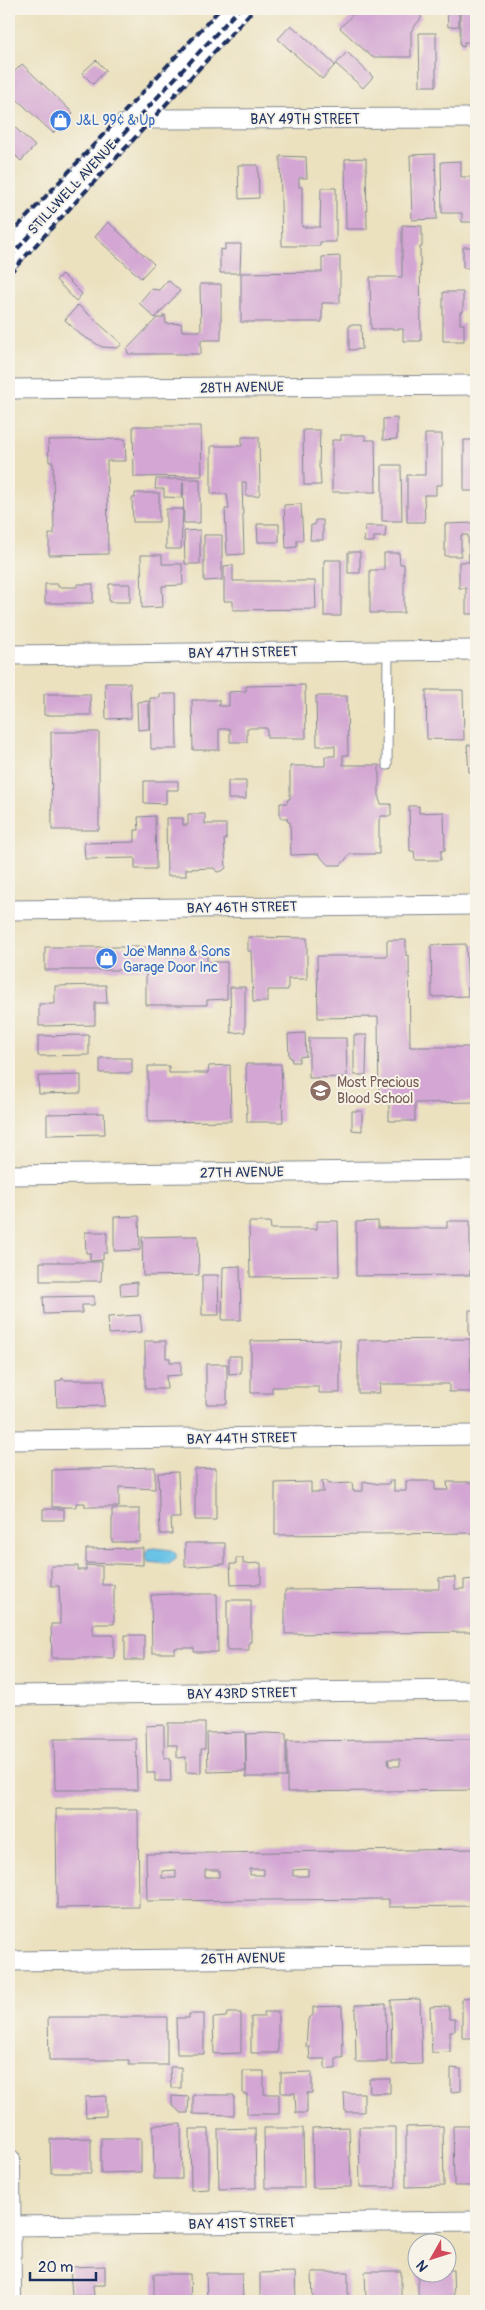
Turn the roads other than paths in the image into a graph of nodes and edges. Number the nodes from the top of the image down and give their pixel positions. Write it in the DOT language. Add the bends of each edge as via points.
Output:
graph roads {
  1 [pos="238,9"];
  2 [pos="476,118"];
  3 [pos="134,119"];
  4 [pos="9,256"];
  5 [pos="476,385"];
  6 [pos="9,389"];
  7 [pos="476,650"];
  8 [pos="388,651"];
  9 [pos="9,655"];
  10 [pos="388,765"];
  11 [pos="476,905"];
  12 [pos="9,910"];
  13 [pos="476,1170"];
  14 [pos="9,1175"];
  15 [pos="476,1436"];
  16 [pos="9,1440"];
  17 [pos="476,1690"];
  18 [pos="9,1696"];
  19 [pos="476,1956"];
  20 [pos="9,1961"];
  21 [pos="9,2160"];
  22 [pos="476,2221"];
  23 [pos="9,2226"];
  24 [pos="10,2301"];
  1 -- 3 [label="main road, STILLWELL AVENUE"];
  2 -- 3 [label="street, BAY 49TH STREET"];
  3 -- 4 [label="main road, STILLWELL AVENUE"];
  5 -- 6 [label="street, 28TH AVENUE"];
  7 -- 8 [label="street, BAY 47TH STREET"];
  8 -- 9 [label="street, BAY 47TH STREET"];
  8 -- 10 [label="lane"];
  11 -- 12 [label="street, BAY 46TH STREET"];
  13 -- 14 [label="street, 27TH AVENUE"];
  15 -- 16 [label="street, BAY 44TH STREET"];
  17 -- 18 [label="street, BAY 43RD STREET"];
  19 -- 20 [label="street, 26TH AVENUE"];
  21 -- 23 [label="street"];
  22 -- 23 [label="street, BAY 41ST STREET"];
  23 -- 24 [label="street"];
}
